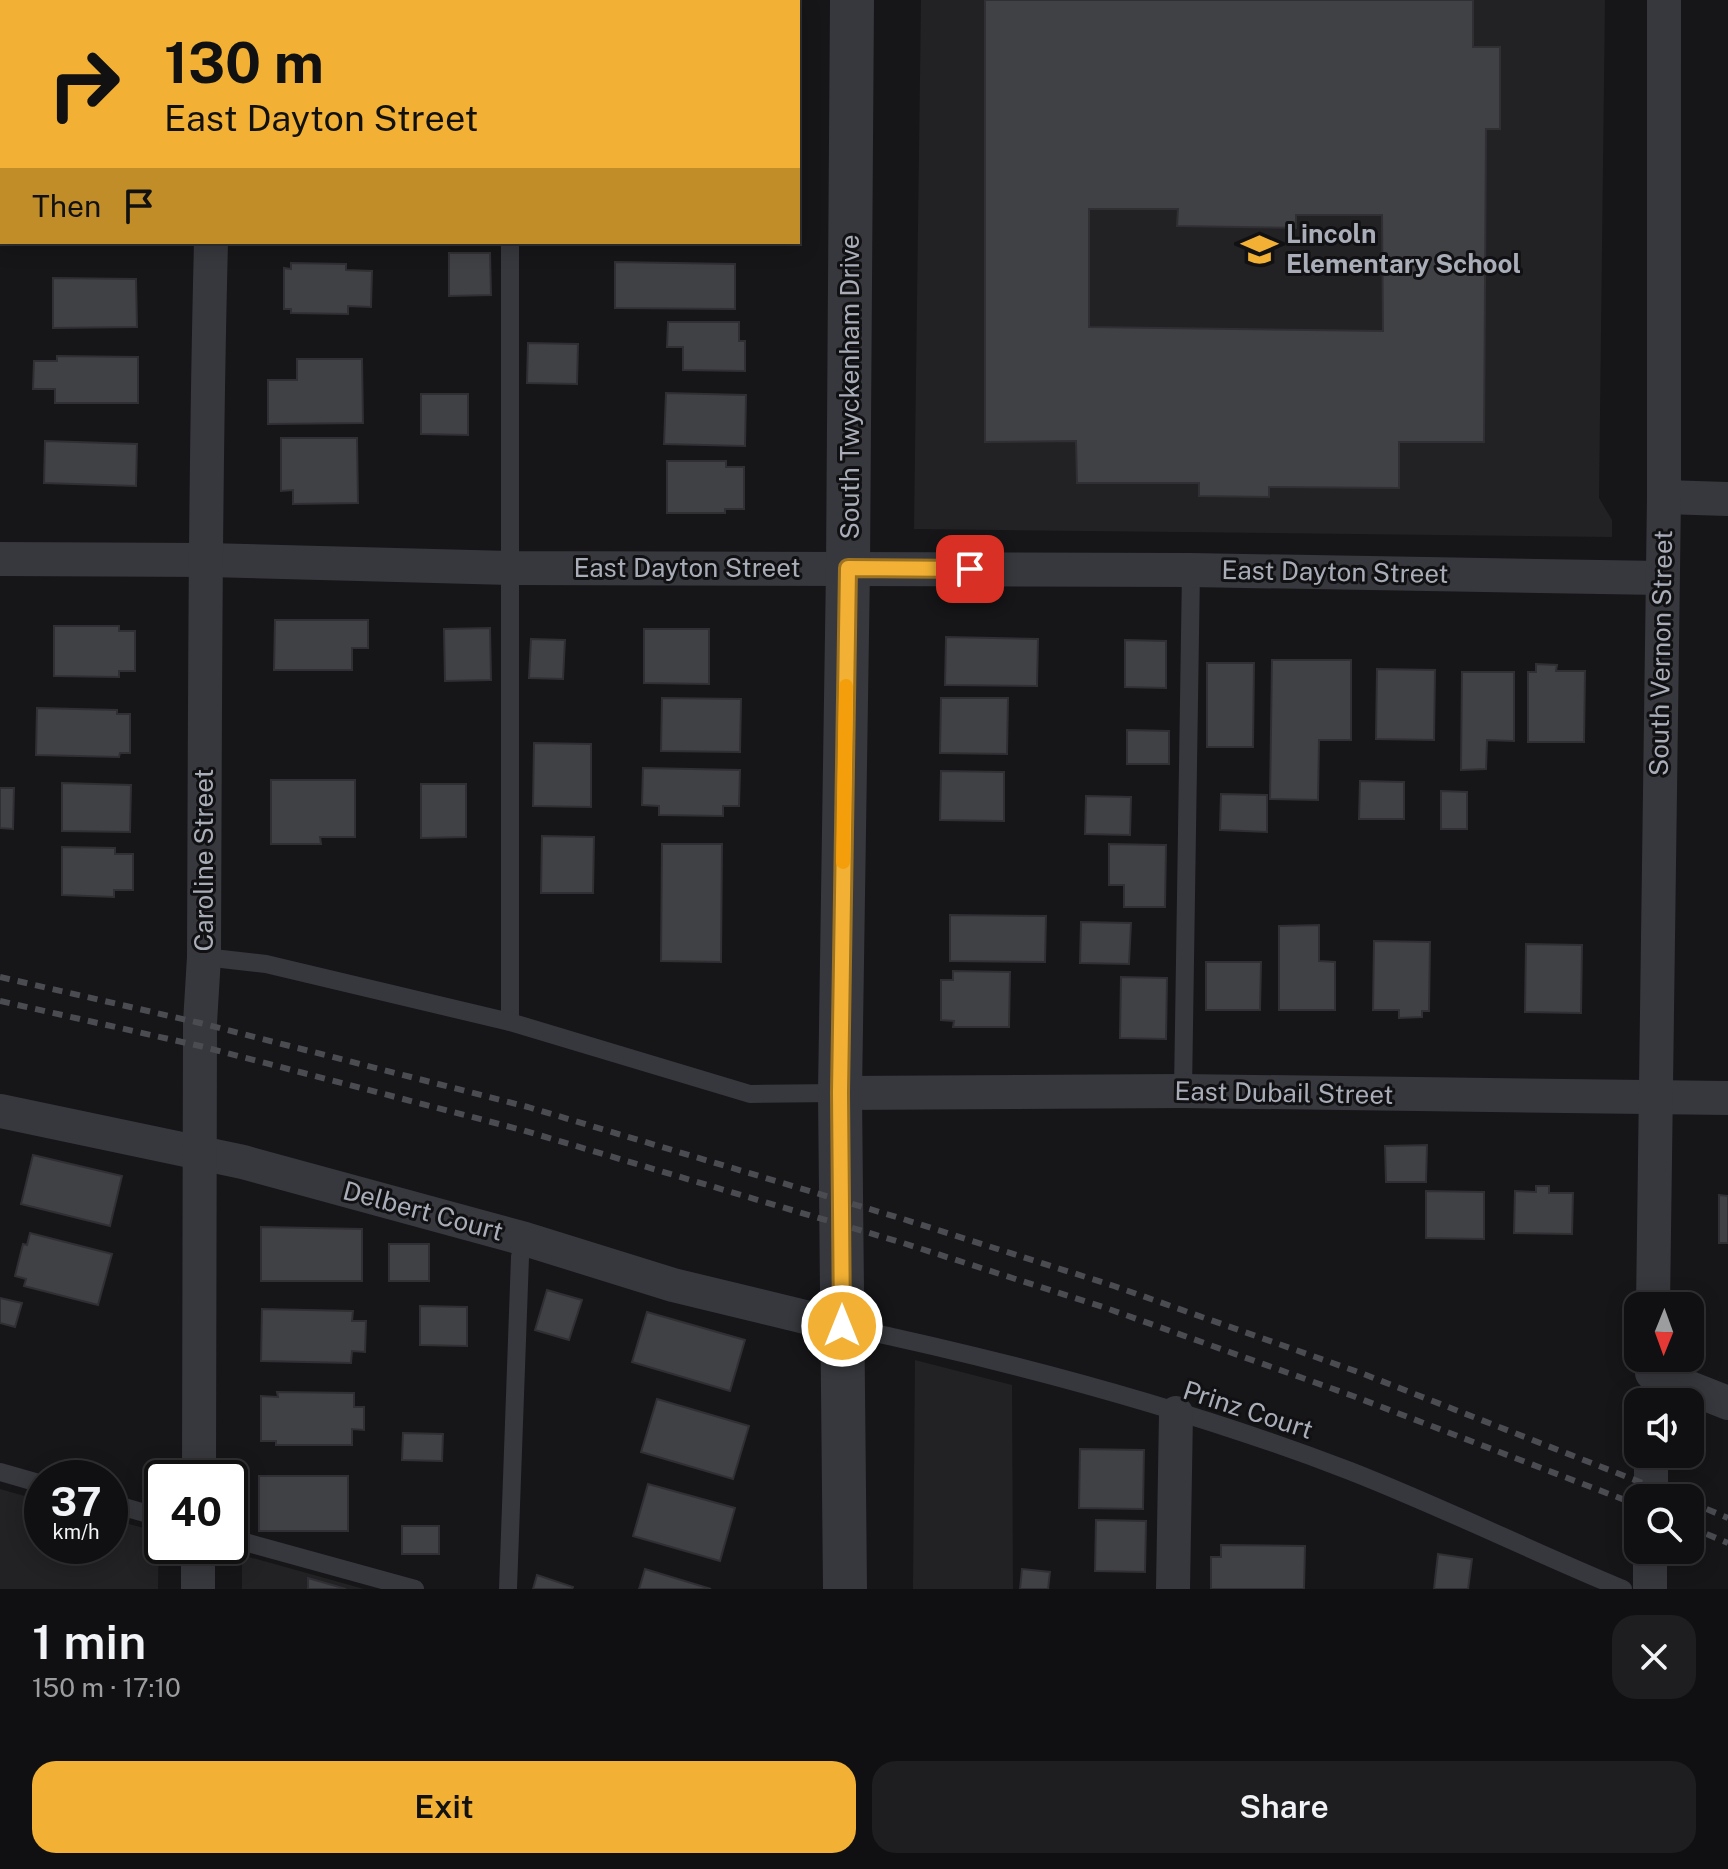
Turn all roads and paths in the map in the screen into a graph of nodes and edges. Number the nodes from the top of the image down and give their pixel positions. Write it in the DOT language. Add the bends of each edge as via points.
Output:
graph roads {
  1 [pos="852,0"];
  2 [pos="1664,0"];
  3 [pos="211,244"];
  4 [pos="510,244"];
  5 [pos="1664,497"];
  6 [pos="1728,499"];
  7 [pos="0,559"];
  8 [pos="208,560"];
  9 [pos="511,568"];
  10 [pos="848,568"];
  11 [pos="1191,570"];
  12 [pos="1661,578"];
  13 [pos="204,957"];
  14 [pos="510,1022"];
  15 [pos="1183,1091"];
  16 [pos="840,1093"];
  17 [pos="1654,1097"];
  18 [pos="1728,1098"];
  19 [pos="0,1111"];
  20 [pos="201,1155"];
  21 [pos="525,1239"];
  22 [pos="1653,1292"];
  23 [pos="842,1326"];
  24 [pos="1652,1378"];
  25 [pos="1728,1403"];
  26 [pos="1176,1413"];
  27 [pos="199,1460"];
  28 [pos="0,1472"];
  29 [pos="24,1479"];
  30 [pos="248,1543"];
  31 [pos="198,1564"];
  32 [pos="1650,1564"];
  33 [pos="198,1589"];
  34 [pos="415,1589"];
  35 [pos="508,1589"];
  36 [pos="845,1589"];
  37 [pos="1173,1589"];
  38 [pos="1623,1589"];
  39 [pos="1650,1589"];
  1 -- 10 [label="street, South Twyckenham Drive"];
  2 -- 5 [label="street, South Vernon Street"];
  3 -- 8 [label="street, Caroline Street"];
  4 -- 9 [label="lane"];
  5 -- 6 [label="street"];
  5 -- 12 [label="street, South Vernon Street"];
  7 -- 8 [label="street, East Dayton Street"];
  8 -- 9 [label="street, East Dayton Street"];
  8 -- 13 [label="street, Caroline Street"];
  9 -- 10 [label="street, East Dayton Street"];
  9 -- 14 [label="lane"];
  10 -- 11 [label="street, East Dayton Street"];
  10 -- 16 [label="street, South Twyckenham Drive"];
  11 -- 12 [label="street, East Dayton Street"];
  11 -- 15 [label="lane"];
  12 -- 17 [label="street, South Vernon Street"];
  13 -- 14 [label="lane" via="266,964"];
  13 -- 20 [label="street, Caroline Street"];
  14 -- 16 [label="lane" via="750,1094"];
  15 -- 16 [label="street, East Dubail Street"];
  15 -- 17 [label="street, East Dubail Street"];
  16 -- 23 [label="street, South Twyckenham Drive"];
  17 -- 18 [label="street, East Dubail Street"];
  17 -- 22 [label="street, South Vernon Street"];
  19 -- 20 [label="street, Delbert Court"];
  20 -- 21 [label="street, Delbert Court"];
  20 -- 27 [label="street, Caroline Street"];
  21 -- 23 [label="street, Delbert Court" via="673,1285"];
  21 -- 35 [label="lane" via="520,1257"];
  23 -- 26 [label="lane, Prinz Court" via="1002,1361"];
  23 -- 36 [label="street, South Twyckenham Drive"];
  24 -- 25 [label="street"];
  26 -- 37 [label="street"];
  26 -- 38 [label="lane, Prinz Court" via="1349,1471"];
  28 -- 29 [label="lane"];
  30 -- 34 [label="lane"];
  31 -- 33 [label="street"];
  32 -- 39 [label="street"];
}
